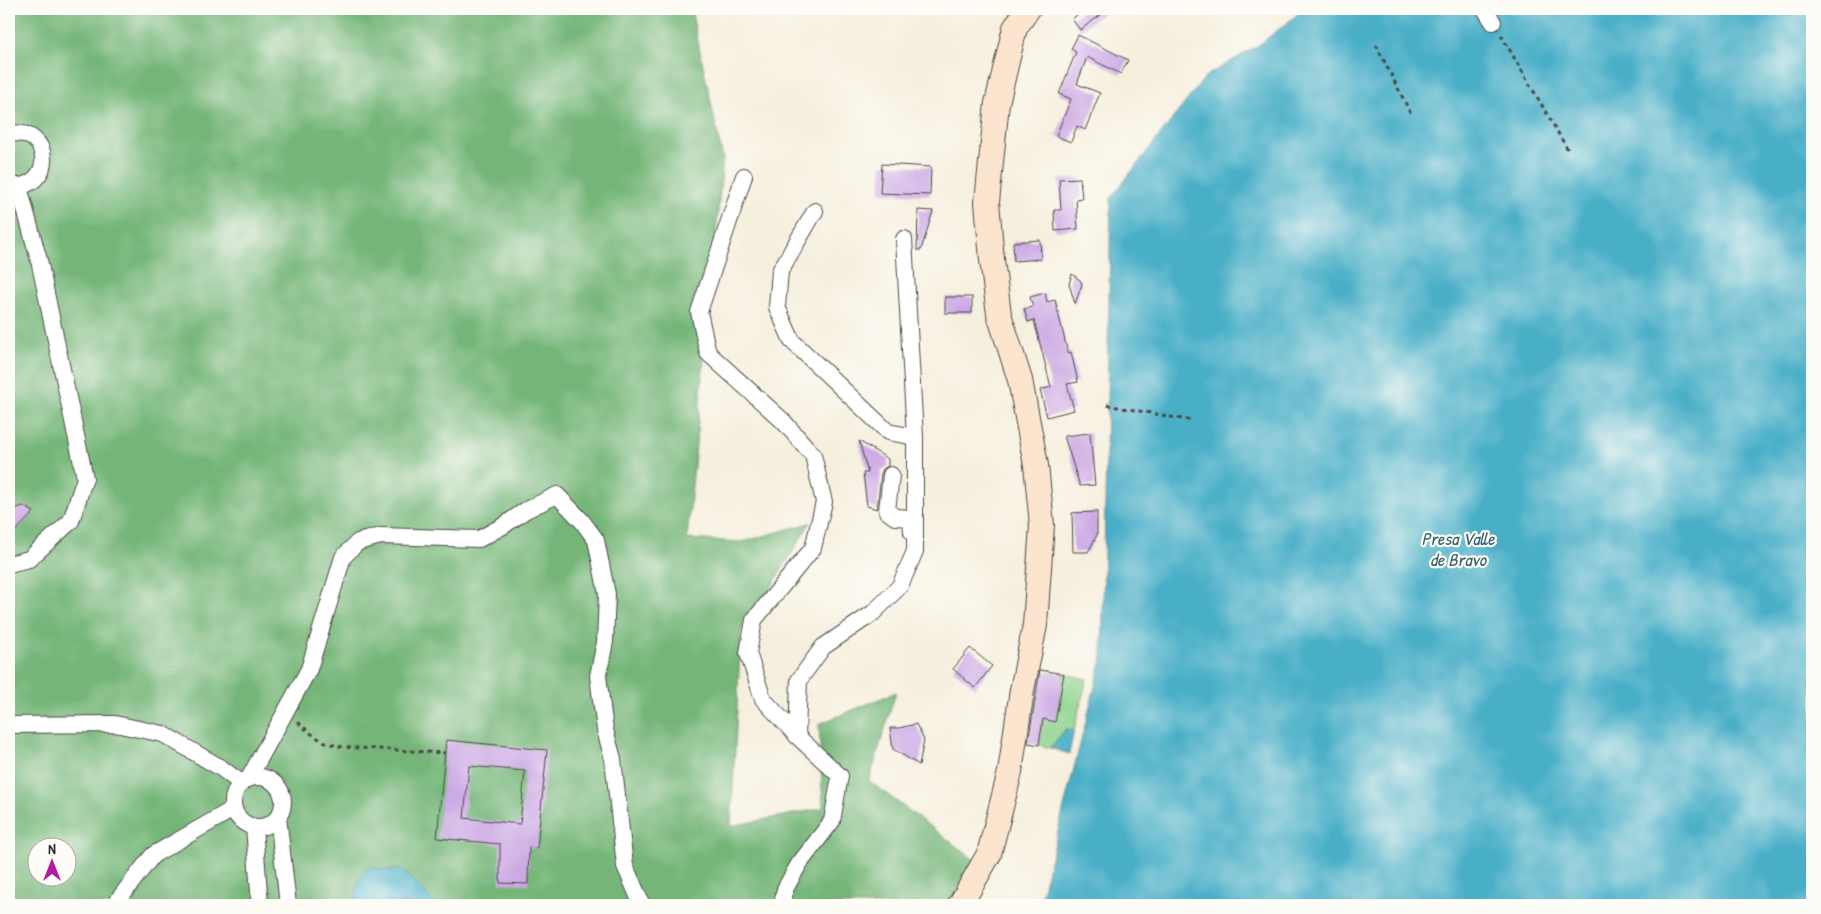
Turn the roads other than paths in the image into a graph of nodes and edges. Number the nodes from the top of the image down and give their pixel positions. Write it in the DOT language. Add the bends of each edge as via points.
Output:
graph roads {
  1 [pos="1028,9"];
  2 [pos="9,134"];
  3 [pos="744,176"];
  4 [pos="14,186"];
  5 [pos="9,204"];
  6 [pos="815,211"];
  7 [pos="904,239"];
  8 [pos="915,437"];
  9 [pos="890,475"];
  10 [pos="915,551"];
  11 [pos="9,564"];
  12 [pos="9,725"];
  13 [pos="797,736"];
  14 [pos="245,781"];
  15 [pos="234,810"];
  16 [pos="278,817"];
  17 [pos="254,827"];
  18 [pos="114,905"];
  19 [pos="260,905"];
  20 [pos="288,905"];
  21 [pos="642,905"];
  22 [pos="782,905"];
  23 [pos="960,905"];
  1 -- 23 [label="main road" via="1015,28 997,103 987,202 999,314 1020,380 1036,465 1042,524 1035,625 1010,772 989,854"];
  2 -- 4 [label="street" via="19,132 30,136 43,154 43,166 38,176 30,184"];
  3 -- 13 [label="street" via="699,312 708,354 783,421 813,455 824,502 813,548 754,620 748,653 763,699"];
  4 -- 5 [label="street"];
  4 -- 11 [label="street" via="39,260 85,478 72,521 29,559"];
  6 -- 8 [label="street" via="780,271 777,307 788,333 792,341 888,432"];
  7 -- 8 [label="street"];
  8 -- 10 [label="street"];
  9 -- 10 [label="street" via="887,512 895,517 911,518"];
  10 -- 13 [label="street" via="900,586 873,613 823,647 799,680"];
  12 -- 14 [label="street" via="115,724 163,734"];
  13 -- 22 [label="street" via="840,776 832,821 799,864 785,889"];
  14 -- 15 [label="street" via="235,791 232,800"];
  14 -- 16 [label="street" via="259,777 278,787 282,807"];
  14 -- 21 [label="street" via="309,669 343,557 358,542 382,536 479,539 557,495 596,540 608,594 605,642 598,676 605,730 613,759 625,866"];
  15 -- 17 [label="street" via="245,824"];
  15 -- 18 [label="street" via="153,855"];
  16 -- 17 [label="street" via="263,827"];
  16 -- 20 [label="street"];
  17 -- 19 [label="street"];
}
